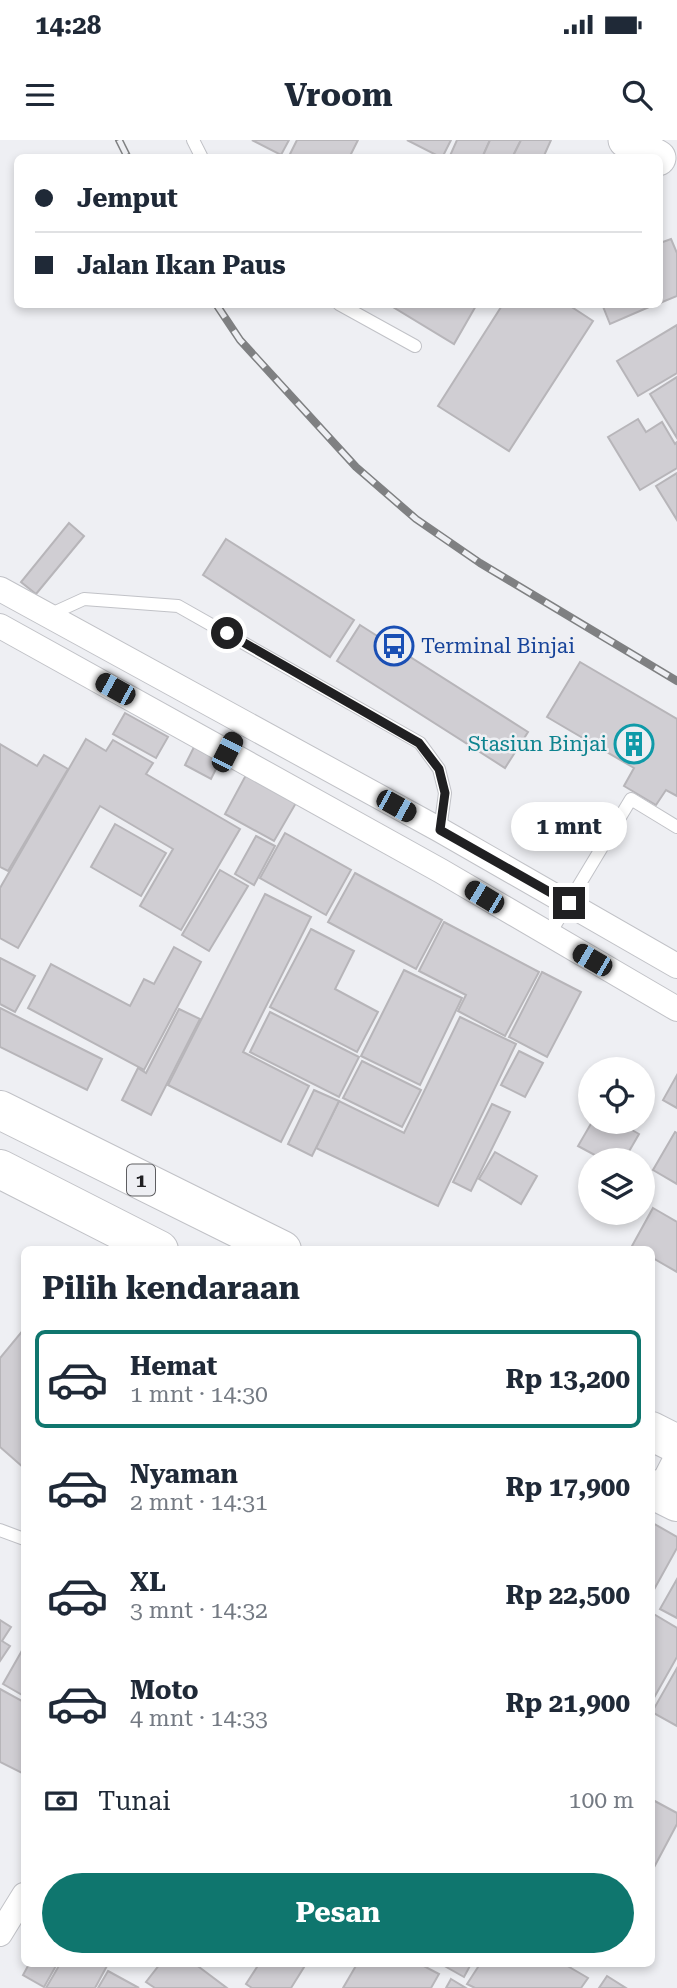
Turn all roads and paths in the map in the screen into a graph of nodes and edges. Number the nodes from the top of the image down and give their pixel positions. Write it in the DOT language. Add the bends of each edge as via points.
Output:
graph roads {
  1 [pos="663,163"];
  2 [pos="677,174"];
  3 [pos="347,308"];
  4 [pos="415,346"];
  5 [pos="0,589"];
  6 [pos="49,615"];
  7 [pos="0,625"];
  8 [pos="242,722"];
  9 [pos="227,752"];
  10 [pos="677,827"];
  11 [pos="440,830"];
  12 [pos="569,903"];
  13 [pos="549,935"];
  14 [pos="677,966"];
  15 [pos="677,1009"];
  16 [pos="0,1110"];
  17 [pos="0,1169"];
  18 [pos="151,1246"];
  19 [pos="274,1246"];
  20 [pos="655,1433"];
  21 [pos="677,1444"];
  22 [pos="677,1456"];
  23 [pos="662,1495"];
  24 [pos="0,1530"];
  25 [pos="21,1538"];
  1 -- 2 [label="street"];
  3 -- 4 [label="lane"];
  5 -- 6 [label="street"];
  6 -- 8 [label="street"];
  6 -- 11 [label="lane" via="84,599 178,606 419,743 439,769 445,793"];
  7 -- 9 [label="street"];
  8 -- 9 [label="street"];
  8 -- 11 [label="street"];
  9 -- 13 [label="street"];
  10 -- 12 [label="lane" via="631,799"];
  11 -- 12 [label="street"];
  12 -- 13 [label="lane"];
  12 -- 14 [label="street"];
  13 -- 15 [label="street"];
  16 -- 19 [label="main road, 1"];
  17 -- 18 [label="main road"];
  20 -- 21 [label="main road"];
  22 -- 23 [label="street"];
  24 -- 25 [label="lane"];
}
